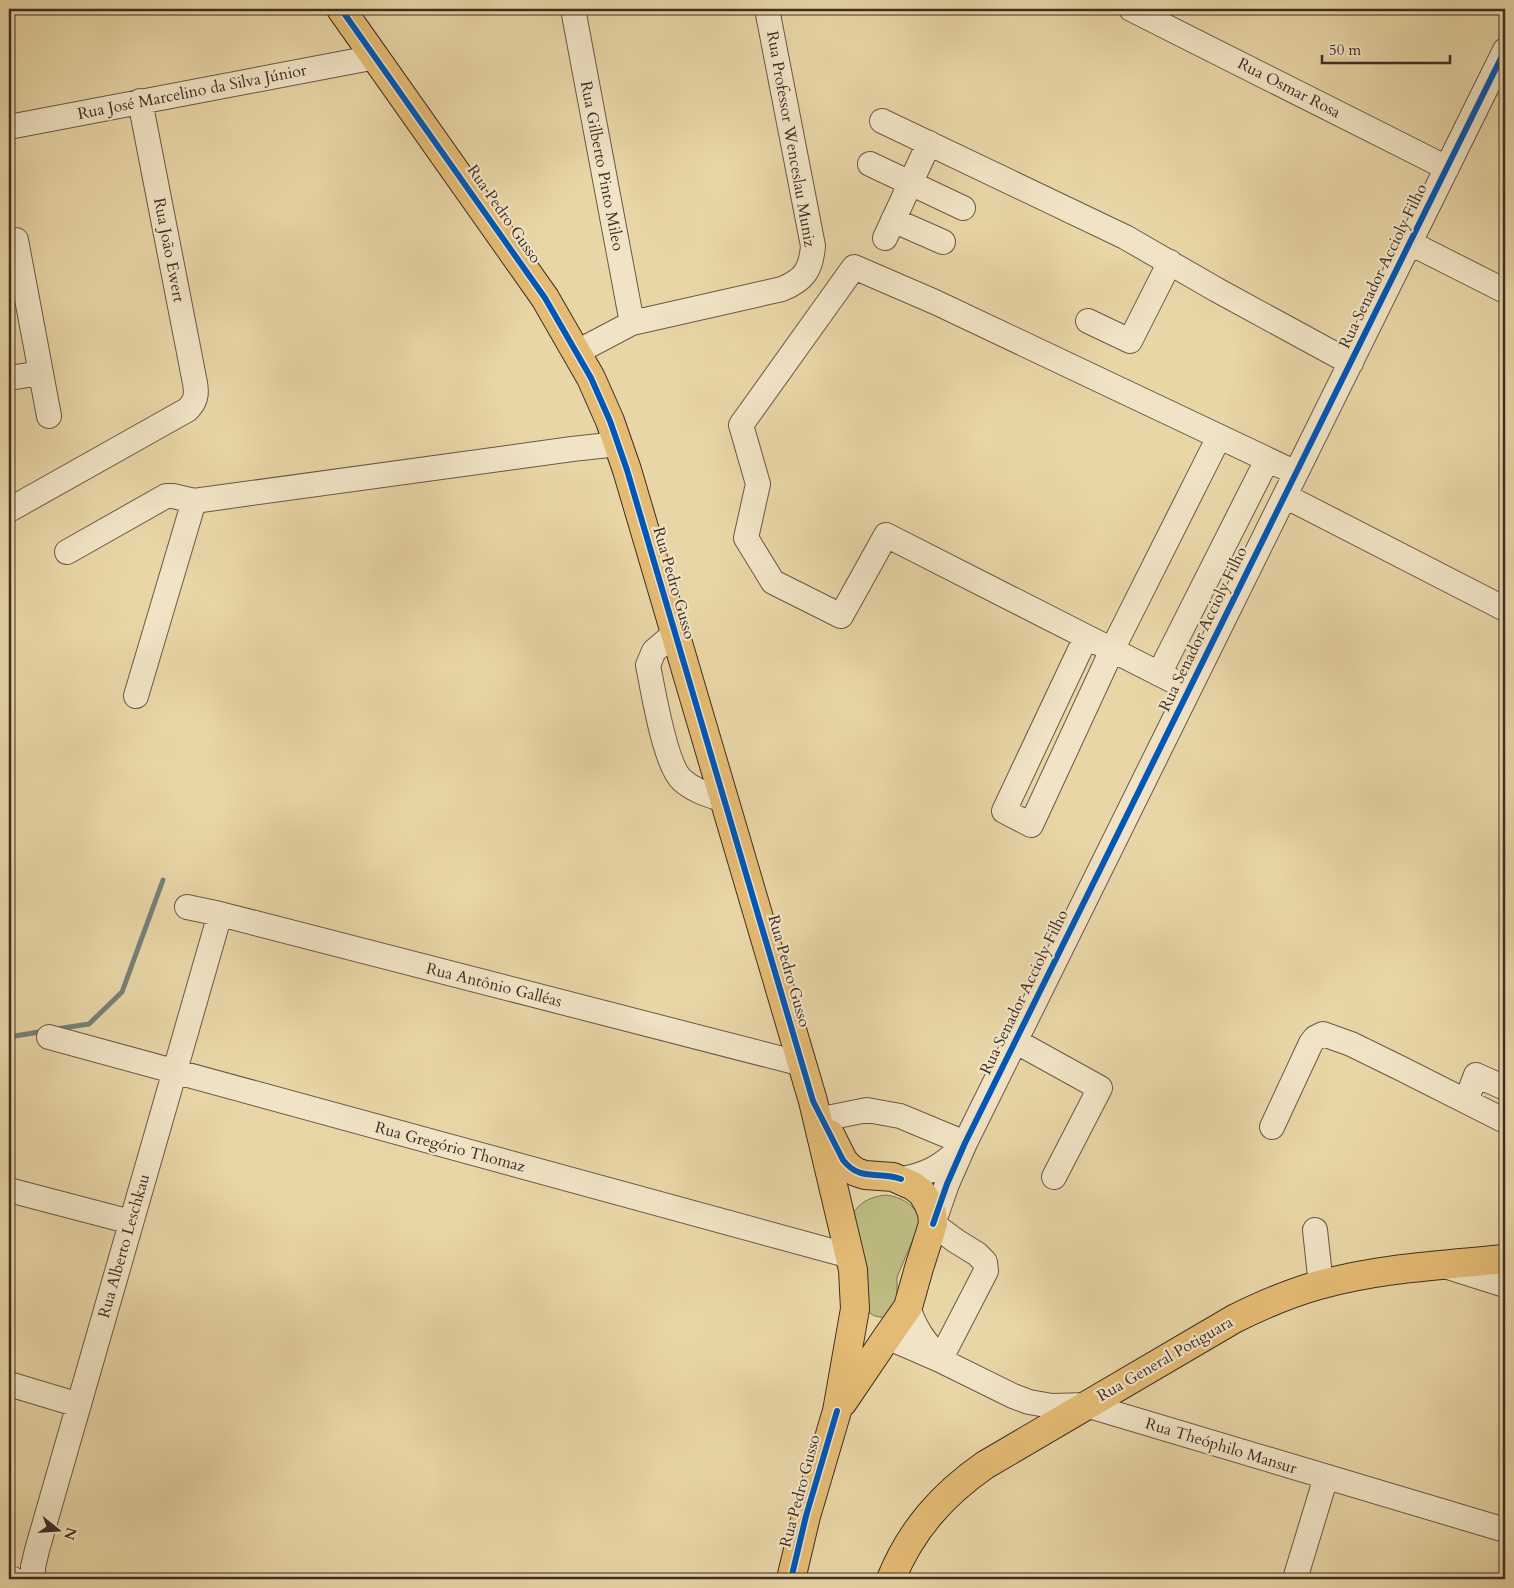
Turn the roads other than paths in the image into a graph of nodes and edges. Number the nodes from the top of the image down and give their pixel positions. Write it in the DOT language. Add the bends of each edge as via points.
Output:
graph roads {
  1 [pos="342,9"];
  2 [pos="573,9"];
  3 [pos="767,9"];
  4 [pos="1131,9"];
  5 [pos="1505,50"];
  6 [pos="376,57"];
  7 [pos="140,101"];
  8 [pos="882,121"];
  9 [pos="9,127"];
  10 [pos="929,143"];
  11 [pos="870,164"];
  12 [pos="1447,168"];
  13 [pos="911,184"];
  14 [pos="963,208"];
  15 [pos="16,240"];
  16 [pos="943,242"];
  17 [pos="1410,243"];
  18 [pos="1170,262"];
  19 [pos="16,283"];
  20 [pos="1505,291"];
  21 [pos="1088,321"];
  22 [pos="632,323"];
  23 [pos="577,352"];
  24 [pos="1351,363"];
  25 [pos="41,373"];
  26 [pos="9,378"];
  27 [pos="49,416"];
  28 [pos="1218,437"];
  29 [pos="618,444"];
  30 [pos="1267,460"];
  31 [pos="1296,473"];
  32 [pos="1285,496"];
  33 [pos="194,501"];
  34 [pos="9,510"];
  35 [pos="67,552"];
  36 [pos="1505,609"];
  37 [pos="675,633"];
  38 [pos="1086,637"];
  39 [pos="1112,650"];
  40 [pos="1159,674"];
  41 [pos="1189,689"];
  42 [pos="136,696"];
  43 [pos="724,800"];
  44 [pos="186,907"];
  45 [pos="220,914"];
  46 [pos="49,1037"];
  47 [pos="1015,1041"];
  48 [pos="802,1064"];
  49 [pos="175,1071"];
  50 [pos="1505,1088"];
  51 [pos="1466,1101"];
  52 [pos="818,1110"];
  53 [pos="1505,1121"];
  54 [pos="1272,1127"];
  55 [pos="964,1143"];
  56 [pos="873,1176"];
  57 [pos="1054,1177"];
  58 [pos="901,1179"];
  59 [pos="9,1190"];
  60 [pos="837,1202"];
  61 [pos="131,1222"];
  62 [pos="933,1224"];
  63 [pos="1316,1230"];
  64 [pos="850,1256"];
  65 [pos="1505,1259"];
  66 [pos="1441,1265"];
  67 [pos="1321,1284"];
  68 [pos="1505,1284"];
  69 [pos="908,1307"];
  70 [pos="853,1323"];
  71 [pos="887,1337"];
  72 [pos="940,1360"];
  73 [pos="9,1384"];
  74 [pos="79,1405"];
  75 [pos="1086,1406"];
  76 [pos="837,1411"];
  77 [pos="1326,1477"];
  78 [pos="1505,1530"];
  79 [pos="9,1578"];
  80 [pos="13,1579"];
  81 [pos="33,1579"];
  82 [pos="791,1579"];
  83 [pos="891,1579"];
  84 [pos="1295,1579"];
  1 -- 6 [label="main road, Rua Pedro Gusso"];
  2 -- 22 [label="street, Rua Gilberto Pinto Mileo"];
  3 -- 22 [label="street, Rua Professor Wenceslau Muniz" via="813,246 809,269 782,289"];
  4 -- 12 [label="street, Rua Osmar Rosa"];
  5 -- 12 [label="street, Rua Senador Accioly Filho"];
  6 -- 7 [label="street, Rua José Marcelino da Silva Júnior"];
  6 -- 23 [label="main road, Rua Pedro Gusso" via="526,269"];
  7 -- 9 [label="street, Rua José Marcelino da Silva Júnior"];
  7 -- 34 [label="street, Rua João Ewert" via="196,399 187,410"];
  8 -- 10 [label="street"];
  10 -- 13 [label="street"];
  10 -- 18 [label="street"];
  11 -- 13 [label="street"];
  12 -- 17 [label="street, Rua Senador Accioly Filho"];
  13 -- 14 [label="street"];
  13 -- 16 [label="street" via="889,229"];
  15 -- 19 [label="street"];
  17 -- 20 [label="street"];
  17 -- 24 [label="street, Rua Senador Accioly Filho"];
  18 -- 21 [label="street" via="1130,341"];
  18 -- 24 [label="street"];
  19 -- 25 [label="street"];
  22 -- 23 [label="street"];
  23 -- 29 [label="main road, Rua Pedro Gusso" via="601,398"];
  24 -- 31 [label="street, Rua Senador Accioly Filho"];
  25 -- 26 [label="street"];
  25 -- 27 [label="street"];
  28 -- 30 [label="street"];
  28 -- 38 [label="street" via="854,267 742,425 758,484 746,538 773,582 840,616 886,535"];
  28 -- 39 [label="street"];
  29 -- 33 [label="street"];
  29 -- 37 [label="main road, Rua Pedro Gusso"];
  30 -- 31 [label="street"];
  30 -- 40 [label="street"];
  31 -- 32 [label="street, Rua Senador Accioly Filho"];
  32 -- 36 [label="street"];
  32 -- 41 [label="street, Rua Senador Accioly Filho"];
  33 -- 35 [label="street" via="166,496"];
  33 -- 42 [label="street"];
  37 -- 43 [label="main road, Rua Pedro Gusso"];
  37 -- 43 [label="street" via="654,651 648,665 669,759 680,779 694,789"];
  38 -- 39 [label="street"];
  38 -- 39 [label="street" via="1004,811 1031,825"];
  39 -- 40 [label="street"];
  40 -- 41 [label="street"];
  41 -- 47 [label="street, Rua Senador Accioly Filho"];
  43 -- 48 [label="main road, Rua Pedro Gusso"];
  44 -- 45 [label="street, Rua Antônio Galléas"];
  45 -- 48 [label="street, Rua Antônio Galléas"];
  45 -- 49 [label="street, Rua Alberto Leschkau"];
  46 -- 49 [label="street, Rua Gregório Thomaz"];
  47 -- 55 [label="street, Rua Senador Accioly Filho"];
  47 -- 57 [label="street" via="1100,1088"];
  48 -- 52 [label="main road, Rua Pedro Gusso"];
  49 -- 61 [label="street, Rua Alberto Leschkau"];
  49 -- 64 [label="street, Rua Gregório Thomaz"];
  50 -- 51 [label="street" via="1476,1074"];
  51 -- 53 [label="street"];
  51 -- 54 [label="street" via="1351,1044 1323,1034 1315,1038 1305,1056"];
  52 -- 55 [label="street" via="867,1110 892,1114"];
  52 -- 56 [label="main road, Rua Pedro Gusso" via="843,1160 856,1172"];
  52 -- 60 [label="main road, Rua Pedro Gusso"];
  55 -- 58 [label="street, Rua Senador Accioly Filho" via="932,1171"];
  55 -- 62 [label="street, Rua Senador Accioly Filho"];
  56 -- 58 [label="main road, Rua Pedro Gusso"];
  56 -- 60 [label="main road" via="850,1185"];
  58 -- 62 [label="main road, Rua Pedro Gusso" via="922,1194 932,1213"];
  59 -- 61 [label="street"];
  60 -- 64 [label="main road, Rua Pedro Gusso"];
  61 -- 74 [label="street, Rua Alberto Leschkau"];
  62 -- 69 [label="main road, Rua Pedro Gusso"];
  62 -- 72 [label="street" via="976,1254 985,1262 986,1271"];
  63 -- 67 [label="street"];
  64 -- 70 [label="main road, Rua Pedro Gusso" via="855,1288"];
  65 -- 66 [label="main road, Rua General Potiguara"];
  66 -- 67 [label="main road, Rua General Potiguara"];
  66 -- 68 [label="street"];
  67 -- 75 [label="main road, Rua General Potiguara" via="1262,1305 1234,1319"];
  69 -- 71 [label="main road, Rua Pedro Gusso"];
  69 -- 72 [label="street, Rua Theóphilo Mansur" via="921,1337"];
  70 -- 71 [label="main road" via="867,1337"];
  70 -- 76 [label="main road, Rua Pedro Gusso"];
  71 -- 72 [label="street, Rua Theóphilo Mansur"];
  71 -- 76 [label="main road, Rua Pedro Gusso"];
  72 -- 75 [label="street, Rua Theóphilo Mansur" via="1029,1402"];
  73 -- 74 [label="street"];
  74 -- 81 [label="street, Rua Alberto Leschkau" via="37,1550"];
  75 -- 77 [label="street, Rua Theóphilo Mansur"];
  75 -- 83 [label="main road, Rua General Potiguara" via="962,1481 923,1522 906,1547"];
  76 -- 82 [label="main road, Rua Pedro Gusso"];
  77 -- 78 [label="street, Rua Theóphilo Mansur"];
  77 -- 84 [label="street"];
  79 -- 80 [label="street"];
}
